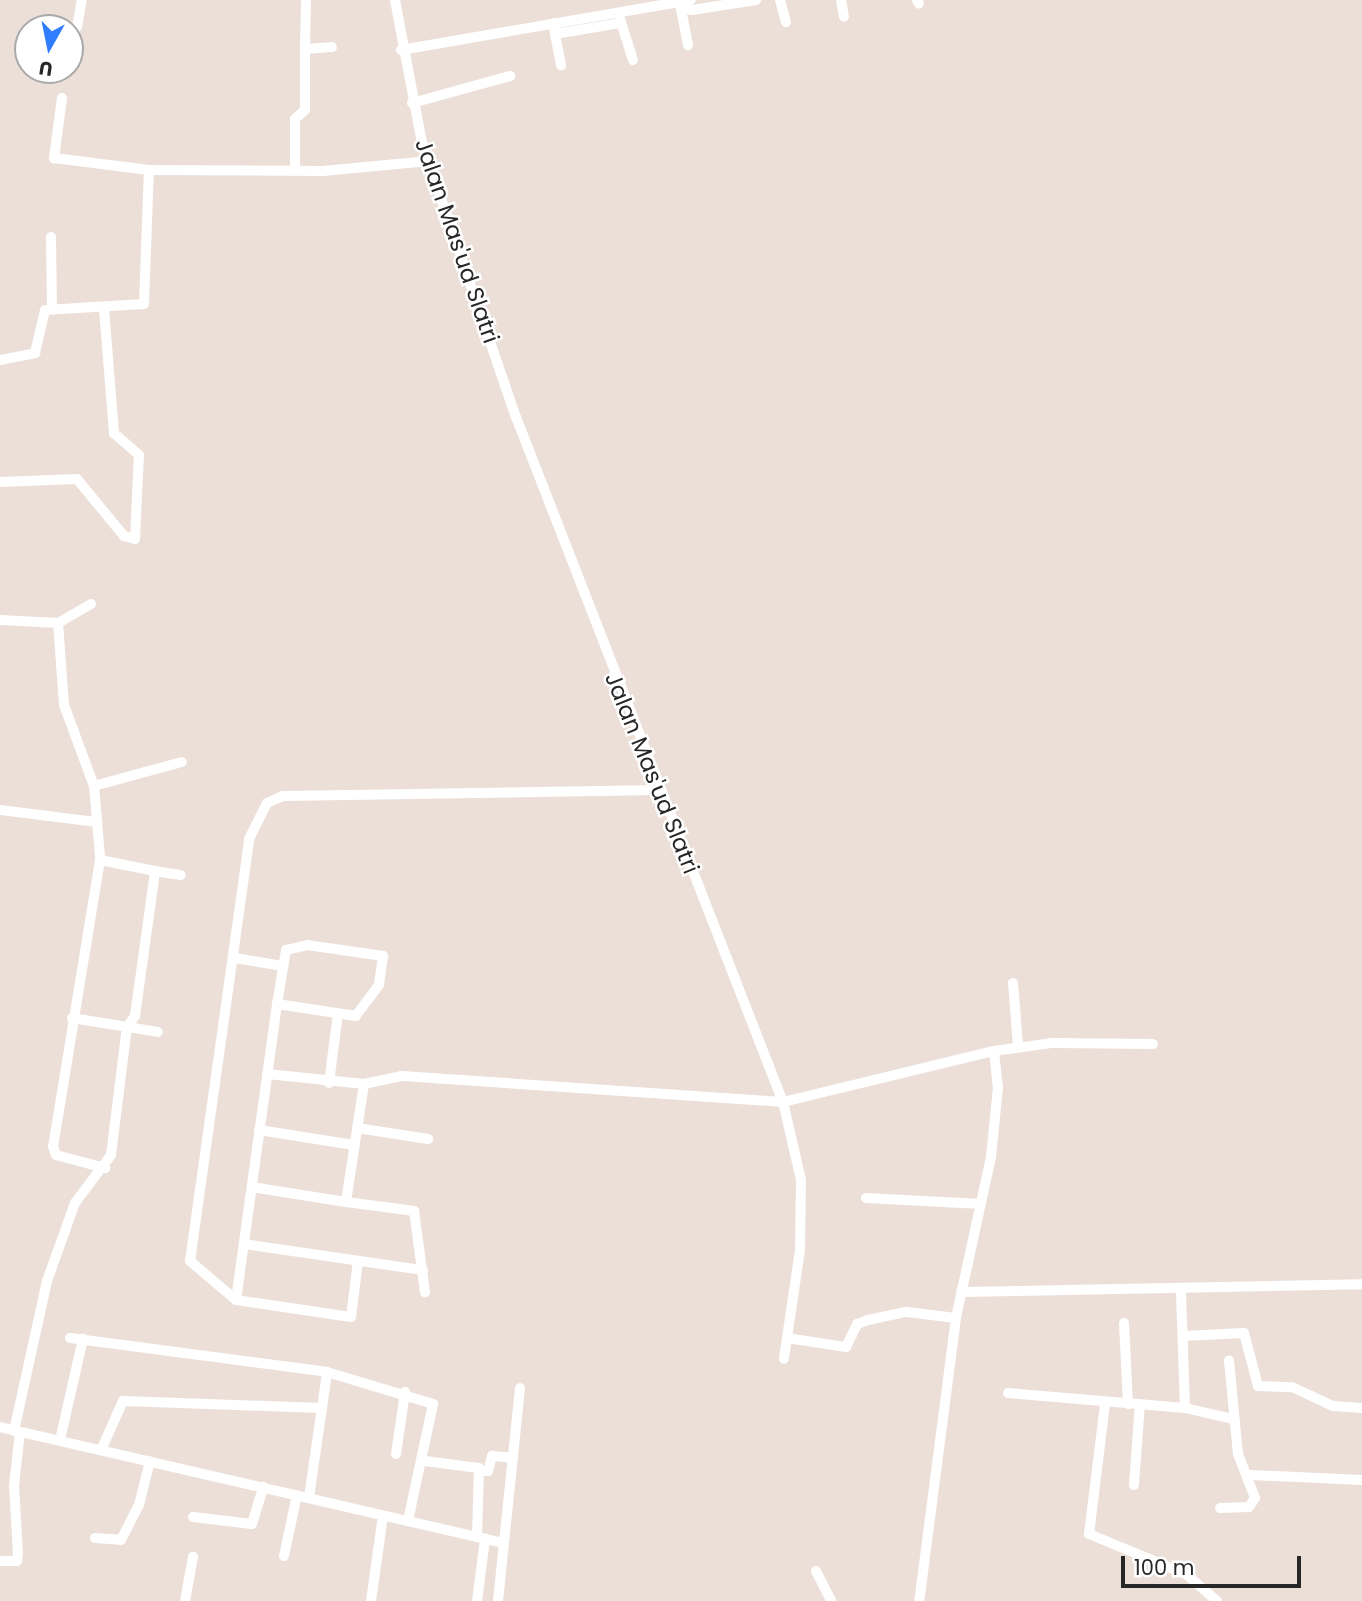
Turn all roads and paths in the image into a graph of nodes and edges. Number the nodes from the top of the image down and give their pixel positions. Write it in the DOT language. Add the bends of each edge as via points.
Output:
graph roads {
  1 [pos="306,0"];
  2 [pos="396,0"];
  3 [pos="691,0"];
  4 [pos="756,0"];
  5 [pos="780,0"];
  6 [pos="841,0"];
  7 [pos="680,6"];
  8 [pos="618,12"];
  9 [pos="844,17"];
  10 [pos="786,22"];
  11 [pos="554,23"];
  12 [pos="621,23"];
  13 [pos="555,34"];
  14 [pos="688,45"];
  15 [pos="332,47"];
  16 [pos="305,49"];
  17 [pos="401,50"];
  18 [pos="633,60"];
  19 [pos="561,65"];
  20 [pos="510,76"];
  21 [pos="62,98"];
  22 [pos="412,103"];
  23 [pos="429,161"];
  24 [pos="149,170"];
  25 [pos="295,171"];
  26 [pos="51,236"];
  27 [pos="52,309"];
  28 [pos="104,309"];
  29 [pos="0,360"];
  30 [pos="0,482"];
  31 [pos="91,604"];
  32 [pos="0,620"];
  33 [pos="58,623"];
  34 [pos="182,762"];
  35 [pos="94,786"];
  36 [pos="658,790"];
  37 [pos="0,810"];
  38 [pos="97,822"];
  39 [pos="100,860"];
  40 [pos="155,871"];
  41 [pos="181,875"];
  42 [pos="235,958"];
  43 [pos="283,966"];
  44 [pos="1013,983"];
  45 [pos="277,1004"];
  46 [pos="338,1014"];
  47 [pos="72,1018"];
  48 [pos="127,1027"];
  49 [pos="158,1032"];
  50 [pos="1153,1044"];
  51 [pos="1018,1045"];
  52 [pos="994,1051"];
  53 [pos="267,1074"];
  54 [pos="329,1083"];
  55 [pos="364,1084"];
  56 [pos="783,1102"];
  57 [pos="357,1128"];
  58 [pos="260,1129"];
  59 [pos="428,1139"];
  60 [pos="354,1145"];
  61 [pos="105,1168"];
  62 [pos="252,1187"];
  63 [pos="866,1198"];
  64 [pos="346,1202"];
  65 [pos="981,1204"];
  66 [pos="244,1244"];
  67 [pos="358,1261"];
  68 [pos="423,1270"];
  69 [pos="1362,1284"];
  70 [pos="1181,1291"];
  71 [pos="425,1292"];
  72 [pos="961,1292"];
  73 [pos="236,1300"];
  74 [pos="956,1318"];
  75 [pos="1124,1323"];
  76 [pos="1183,1336"];
  77 [pos="70,1338"];
  78 [pos="787,1338"];
  79 [pos="83,1339"];
  80 [pos="784,1359"];
  81 [pos="1229,1360"];
  82 [pos="327,1372"];
  83 [pos="520,1388"];
  84 [pos="405,1392"];
  85 [pos="1008,1393"];
  86 [pos="1105,1404"];
  87 [pos="1128,1404"];
  88 [pos="1140,1404"];
  89 [pos="321,1408"];
  90 [pos="1185,1408"];
  91 [pos="1362,1408"];
  92 [pos="1233,1419"];
  93 [pos="0,1427"];
  94 [pos="17,1431"];
  95 [pos="60,1440"];
  96 [pos="101,1450"];
  97 [pos="396,1454"];
  98 [pos="513,1458"];
  99 [pos="150,1461"];
  100 [pos="425,1461"];
  101 [pos="479,1471"];
  102 [pos="1252,1475"];
  103 [pos="1362,1480"];
  104 [pos="1134,1485"];
  105 [pos="263,1487"];
  106 [pos="297,1494"];
  107 [pos="309,1497"];
  108 [pos="1220,1508"];
  109 [pos="383,1516"];
  110 [pos="193,1517"];
  111 [pos="408,1521"];
  112 [pos="95,1538"];
  113 [pos="481,1538"];
  114 [pos="503,1543"];
  115 [pos="193,1556"];
  116 [pos="284,1556"];
  117 [pos="0,1561"];
  118 [pos="816,1571"];
  119 [pos="185,1601"];
  120 [pos="371,1601"];
  121 [pos="477,1601"];
  122 [pos="498,1601"];
  123 [pos="831,1601"];
  124 [pos="919,1601"];
  125 [pos="1217,1601"];
  1 -- 16 [label="street"];
  2 -- 17 [label="street, Jalan Mas'ud Slatri"];
  3 -- 7 [label="street"];
  4 -- 7 [label="street"];
  5 -- 10 [label="street"];
  6 -- 9 [label="street"];
  7 -- 8 [label="street"];
  7 -- 14 [label="street"];
  8 -- 11 [label="street"];
  8 -- 12 [label="street"];
  11 -- 13 [label="street"];
  11 -- 17 [label="street"];
  12 -- 13 [label="street"];
  12 -- 18 [label="street"];
  13 -- 19 [label="street"];
  15 -- 16 [label="street"];
  16 -- 25 [label="street" via="305,110 295,119"];
  17 -- 22 [label="street, Jalan Mas'ud Slatri"];
  20 -- 22 [label="street"];
  21 -- 24 [label="street" via="54,158"];
  22 -- 23 [label="street, Jalan Mas'ud Slatri"];
  23 -- 25 [label="street"];
  23 -- 36 [label="street, Jalan Mas'ud Slatri" via="516,417"];
  24 -- 25 [label="street"];
  24 -- 28 [label="street" via="146,300 142,307"];
  26 -- 27 [label="street"];
  27 -- 28 [label="street"];
  27 -- 29 [label="street" via="40,314 31,355"];
  28 -- 30 [label="street" via="114,433 139,455 135,539 124,536 79,480"];
  31 -- 33 [label="street"];
  32 -- 33 [label="street"];
  33 -- 35 [label="street" via="64,705"];
  34 -- 35 [label="street"];
  35 -- 38 [label="street"];
  36 -- 42 [label="street" via="283,796 267,803 249,839"];
  36 -- 56 [label="street, Jalan Mas'ud Slatri"];
  37 -- 38 [label="street"];
  38 -- 39 [label="street"];
  39 -- 40 [label="street"];
  39 -- 47 [label="street"];
  40 -- 41 [label="street"];
  40 -- 48 [label="street" via="135,1016"];
  42 -- 43 [label="street"];
  42 -- 73 [label="street" via="190,1261"];
  43 -- 45 [label="street"];
  43 -- 46 [label="street" via="286,950 307,945 383,956 379,985 356,1017"];
  44 -- 51 [label="street"];
  45 -- 46 [label="street"];
  45 -- 53 [label="street"];
  46 -- 54 [label="street"];
  47 -- 48 [label="street"];
  47 -- 61 [label="street" via="53,1149"];
  48 -- 49 [label="street"];
  48 -- 61 [label="street"];
  50 -- 51 [label="street"];
  51 -- 52 [label="street"];
  52 -- 56 [label="street"];
  52 -- 65 [label="street" via="998,1087"];
  53 -- 54 [label="street"];
  53 -- 58 [label="street"];
  54 -- 55 [label="street"];
  55 -- 56 [label="street" via="402,1076"];
  55 -- 57 [label="street"];
  56 -- 78 [label="street, Jalan Mas'ud Slatri" via="802,1180"];
  57 -- 59 [label="street"];
  57 -- 60 [label="street"];
  58 -- 60 [label="street"];
  58 -- 62 [label="street"];
  60 -- 64 [label="street"];
  61 -- 94 [label="street" via="75,1203 47,1281"];
  62 -- 64 [label="street"];
  62 -- 66 [label="street"];
  63 -- 65 [label="street"];
  64 -- 68 [label="street" via="414,1211"];
  65 -- 72 [label="street"];
  66 -- 67 [label="street"];
  66 -- 73 [label="street"];
  67 -- 68 [label="street"];
  67 -- 73 [label="street" via="351,1317"];
  68 -- 71 [label="street"];
  69 -- 70 [label="street"];
  70 -- 72 [label="street"];
  70 -- 76 [label="street"];
  72 -- 74 [label="street"];
  74 -- 78 [label="street" via="907,1312 868,1320 858,1324 846,1347"];
  74 -- 124 [label="street"];
  75 -- 87 [label="street"];
  76 -- 90 [label="street"];
  76 -- 91 [label="street" via="1244,1333 1258,1386 1292,1387 1333,1406"];
  77 -- 79 [label="street"];
  78 -- 80 [label="street, Jalan Mas'ud Slatri"];
  79 -- 82 [label="street"];
  79 -- 95 [label="street"];
  81 -- 92 [label="street"];
  82 -- 84 [label="street"];
  82 -- 89 [label="street"];
  83 -- 98 [label="street"];
  84 -- 97 [label="street"];
  84 -- 100 [label="street" via="435,1407"];
  85 -- 86 [label="street"];
  86 -- 87 [label="street"];
  86 -- 125 [label="street" via="1089,1534 1186,1574"];
  87 -- 88 [label="street"];
  88 -- 90 [label="street"];
  88 -- 104 [label="street"];
  89 -- 96 [label="street" via="129,1400 119,1406"];
  89 -- 107 [label="street"];
  90 -- 92 [label="street"];
  92 -- 102 [label="street" via="1238,1454"];
  93 -- 94 [label="street"];
  94 -- 95 [label="street"];
  94 -- 117 [label="street" via="14,1486 19,1553 17,1561"];
  95 -- 96 [label="street"];
  96 -- 99 [label="street"];
  98 -- 101 [label="street" via="492,1456 488,1471"];
  98 -- 114 [label="street"];
  99 -- 105 [label="street"];
  99 -- 112 [label="street" via="139,1505 121,1540"];
  100 -- 101 [label="street"];
  100 -- 111 [label="street"];
  101 -- 113 [label="street"];
  102 -- 103 [label="street"];
  102 -- 108 [label="street" via="1254,1504"];
  105 -- 106 [label="street"];
  105 -- 110 [label="street" via="252,1524"];
  106 -- 107 [label="street"];
  106 -- 116 [label="street"];
  107 -- 109 [label="street"];
  109 -- 111 [label="street"];
  109 -- 120 [label="street"];
  111 -- 113 [label="street"];
  113 -- 114 [label="street"];
  113 -- 121 [label="street"];
  114 -- 122 [label="street"];
  115 -- 119 [label="street"];
  118 -- 123 [label="street"];
}
